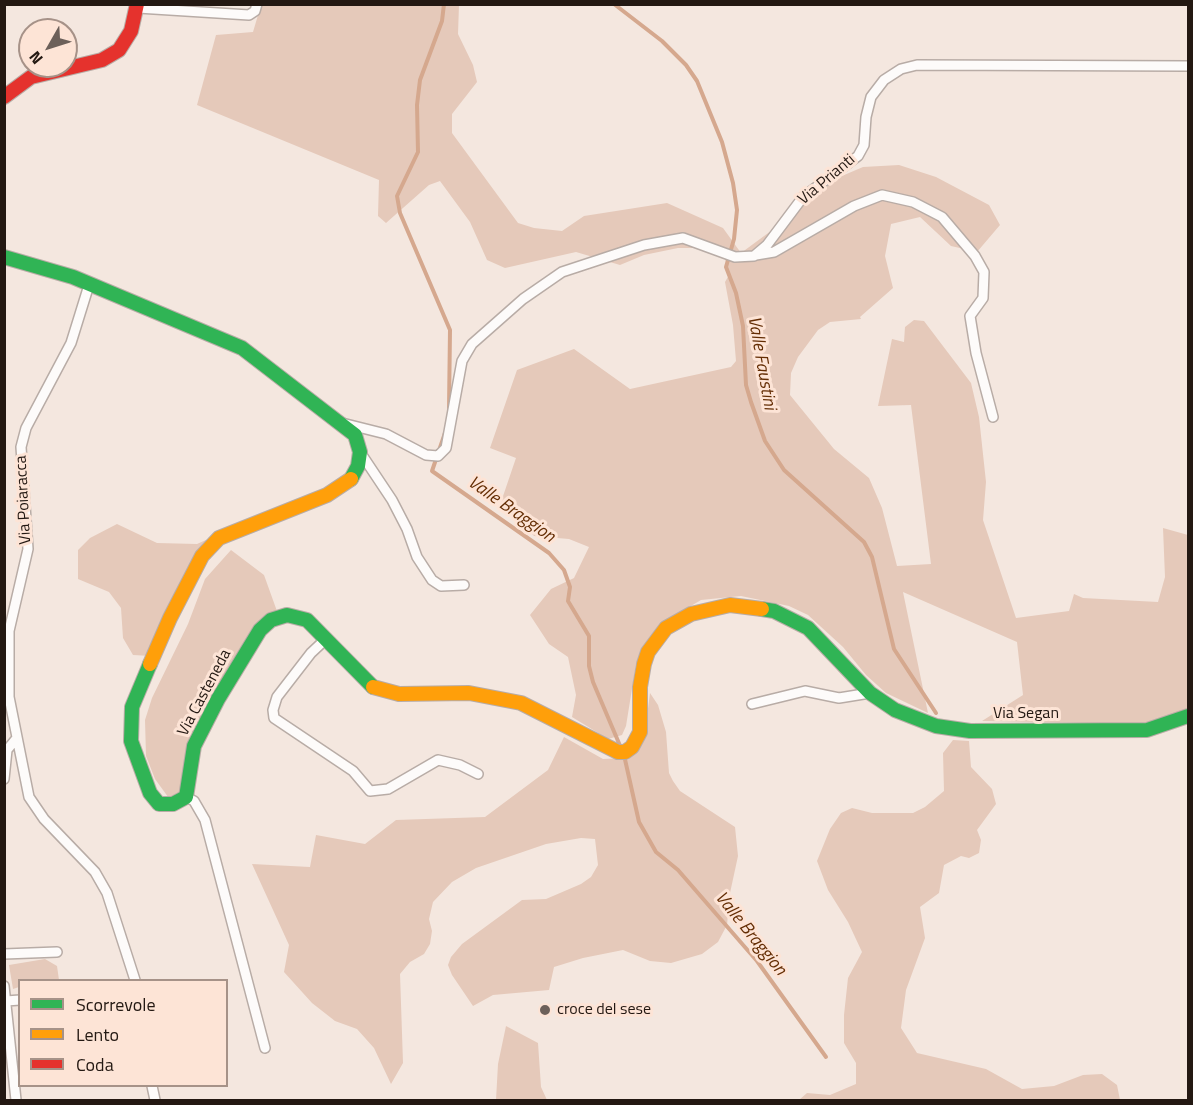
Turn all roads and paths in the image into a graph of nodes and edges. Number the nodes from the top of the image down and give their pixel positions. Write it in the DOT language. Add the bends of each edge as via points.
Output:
graph roads {
  1 [pos="257,4"];
  2 [pos="138,6"];
  3 [pos="1188,66"];
  4 [pos="4,97"];
  5 [pos="4,256"];
  6 [pos="754,256"];
  7 [pos="89,285"];
  8 [pos="993,417"];
  9 [pos="341,422"];
  10 [pos="360,452"];
  11 [pos="464,585"];
  12 [pos="7,631"];
  13 [pos="327,638"];
  14 [pos="870,693"];
  15 [pos="752,704"];
  16 [pos="1188,716"];
  17 [pos="16,739"];
  18 [pos="478,774"];
  19 [pos="4,779"];
  20 [pos="186,797"];
  21 [pos="57,952"];
  22 [pos="4,954"];
  23 [pos="134,979"];
  24 [pos="4,986"];
  25 [pos="18,1000"];
  26 [pos="6,1001"];
  27 [pos="265,1048"];
  28 [pos="16,1101"];
  1 -- 2 [label="street" via="249,15"];
  2 -- 4 [label="street" via="131,31 119,50 102,60 31,77"];
  3 -- 6 [label="street, Via Prianti" via="917,65 901,69 884,80 872,97 864,144 858,156 803,197"];
  5 -- 7 [label="street"];
  6 -- 8 [label="street" via="774,252 854,206 882,195 913,202 942,217 984,272 982,298 970,316"];
  6 -- 9 [label="street" via="735,257 683,237 609,256 562,272 540,285 472,344 462,361 446,448 438,456 426,455 386,434"];
  7 -- 9 [label="street" via="242,348"];
  7 -- 12 [label="street, Via Poiaracca" via="71,343 26,428 21,447 28,549"];
  9 -- 10 [label="street" via="355,435"];
  10 -- 11 [label="street" via="392,500 417,557 432,580 441,586"];
  10 -- 20 [label="street" via="349,483 219,538 202,556 170,618 132,707 131,741 150,793 159,804 173,804"];
  12 -- 17 [label="street, Via Poiaracca" via="9,697"];
  13 -- 14 [label="street, Via Casteneda" via="375,689 399,694 469,693 521,703 618,752 632,747 640,732 640,687 648,652 666,628 701,612 730,605 774,611 808,628"];
  13 -- 18 [label="street" via="277,697 274,718 353,771 370,791 388,789 438,760"];
  13 -- 20 [label="street, Via Casteneda" via="307,620 287,615 271,620 260,630 194,746"];
  14 -- 15 [label="street" via="839,698 805,691"];
  14 -- 16 [label="street, Via Segan" via="895,710 936,726 970,731 1147,730"];
  17 -- 19 [label="street" via="7,750"];
  17 -- 23 [label="street, Via Poiaracca" via="29,797 44,819 95,872 114,912"];
  20 -- 27 [label="street" via="194,801 205,820"];
  21 -- 22 [label="street"];
  24 -- 26 [label="street"];
  25 -- 26 [label="street"];
  26 -- 28 [label="street"];
}
